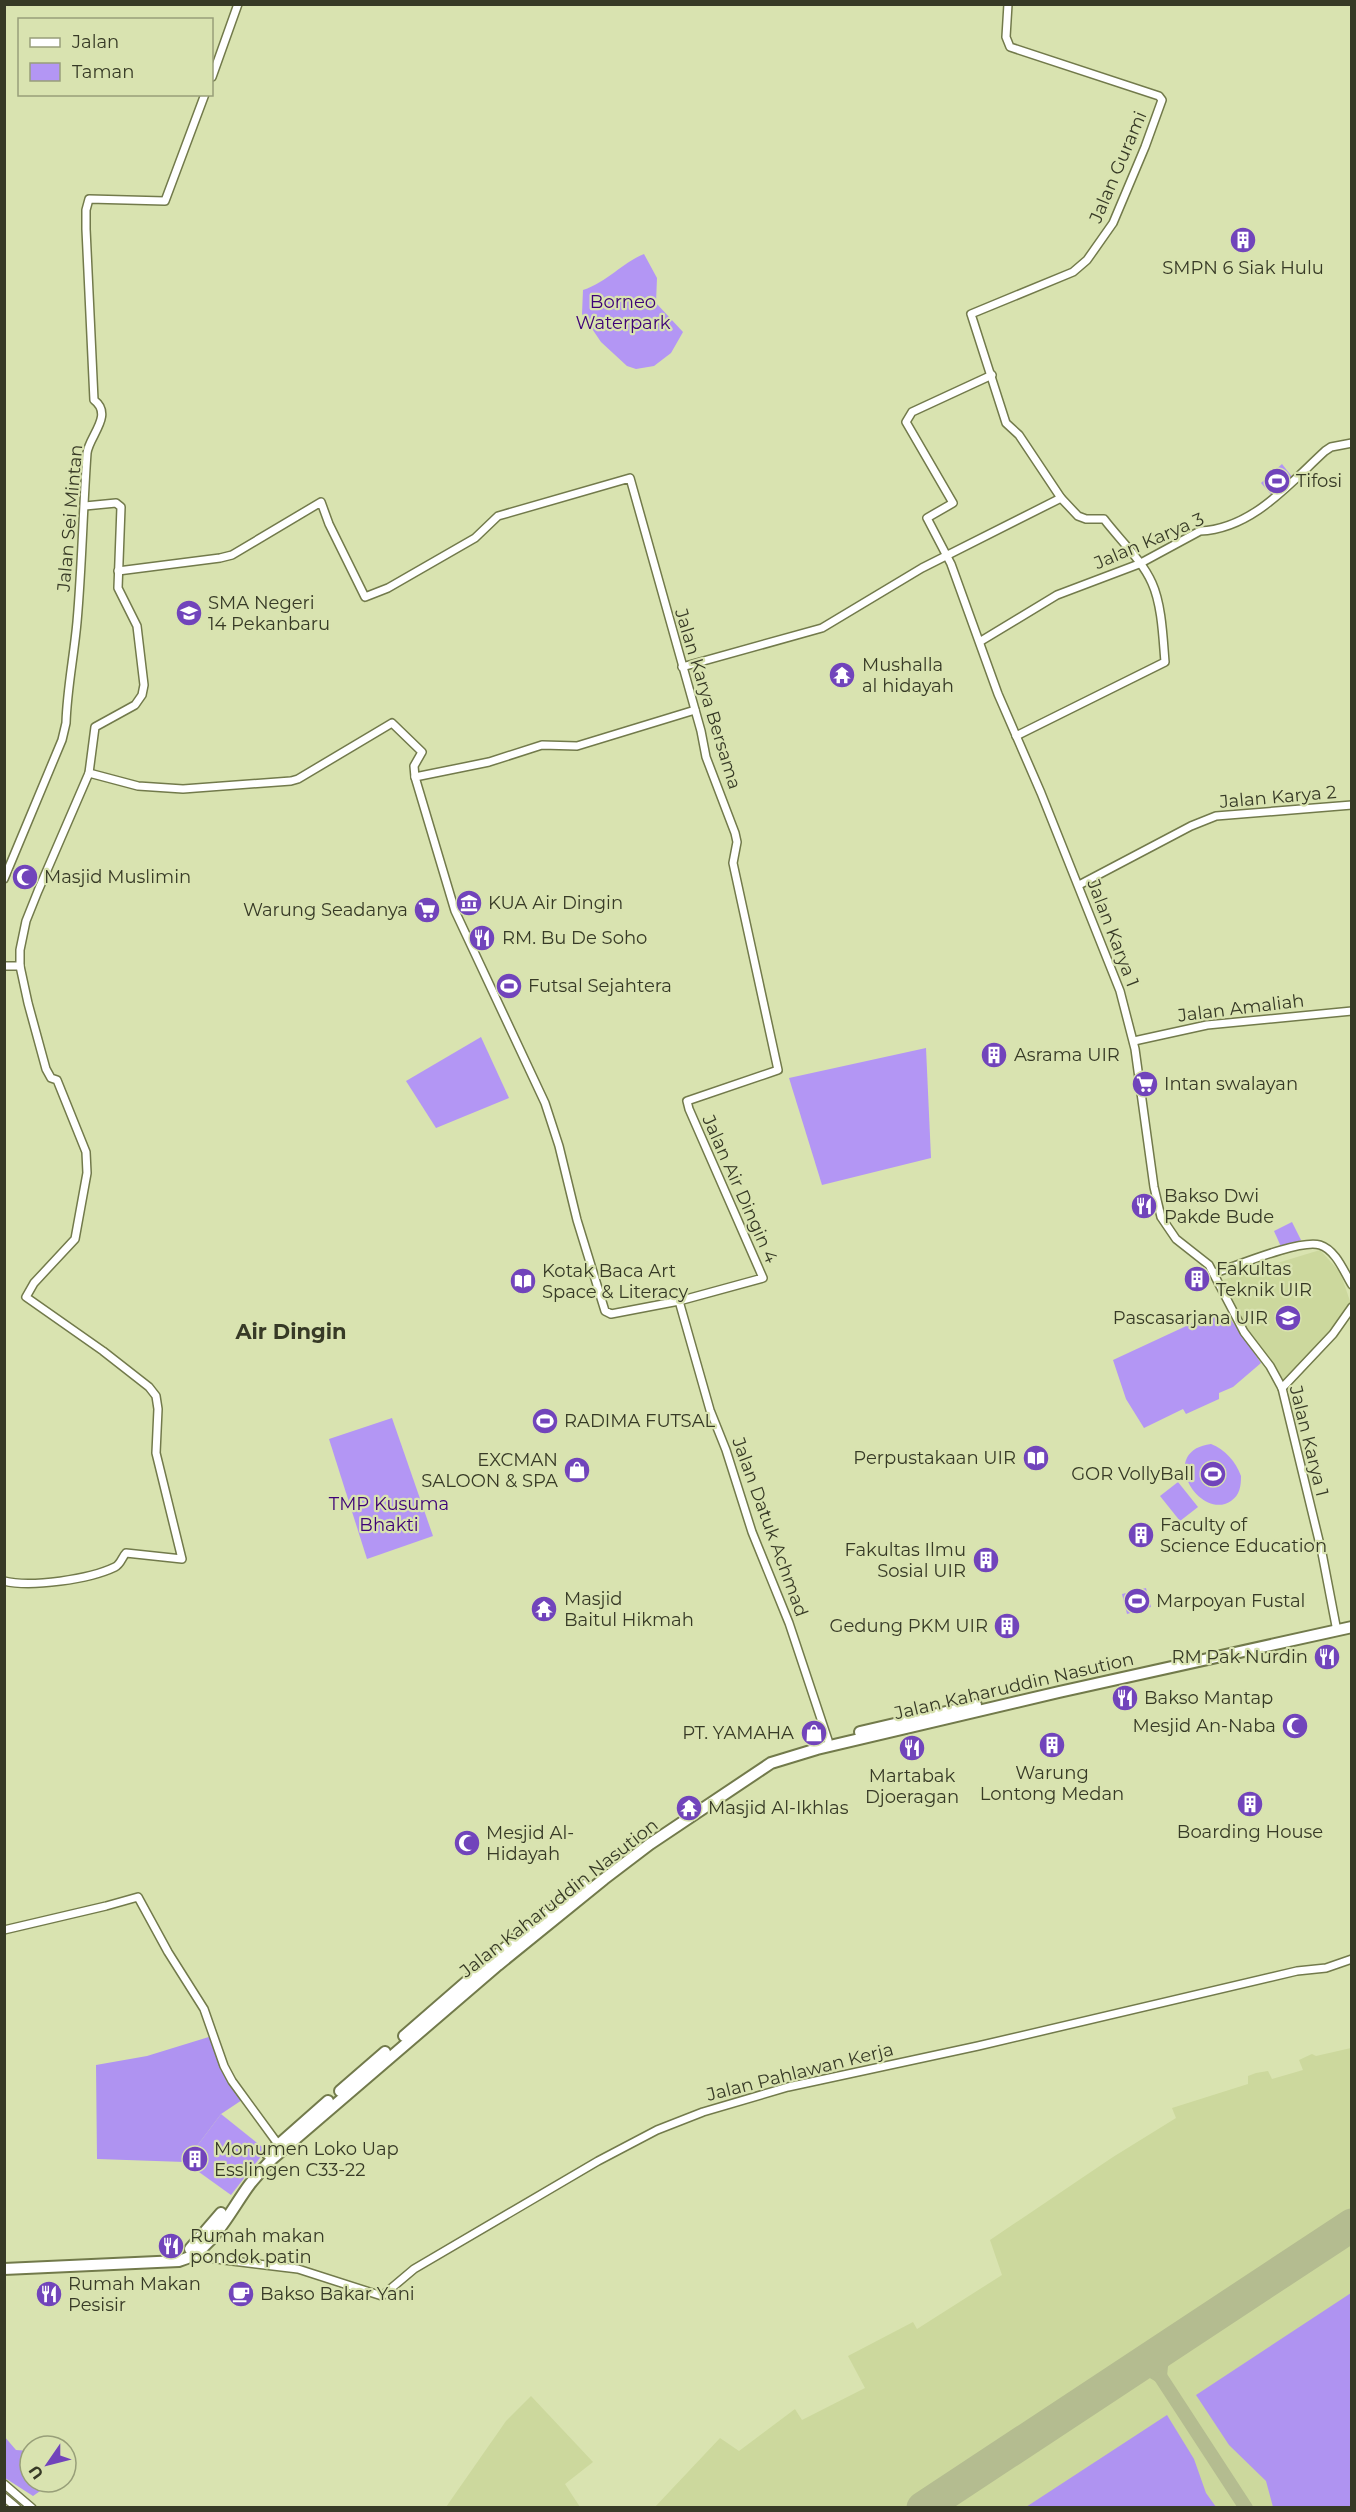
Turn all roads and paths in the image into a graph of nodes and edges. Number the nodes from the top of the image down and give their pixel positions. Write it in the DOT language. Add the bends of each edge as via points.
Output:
graph roads {
  1 [pos="238,4"];
  2 [pos="1008,4"];
  3 [pos="213,74"];
  4 [pos="204,96"];
  5 [pos="992,375"];
  6 [pos="1352,443"];
  7 [pos="1061,498"];
  8 [pos="85,506"];
  9 [pos="947,555"];
  10 [pos="1139,564"];
  11 [pos="118,571"];
  12 [pos="981,641"];
  13 [pos="682,667"];
  14 [pos="695,710"];
  15 [pos="1016,736"];
  16 [pos="89,773"];
  17 [pos="415,777"];
  18 [pos="1352,805"];
  19 [pos="4,879"];
  20 [pos="1079,885"];
  21 [pos="4,966"];
  22 [pos="20,966"];
  23 [pos="1352,1011"];
  24 [pos="1134,1041"];
  25 [pos="778,1070"];
  26 [pos="1352,1264"];
  27 [pos="1342,1268"];
  28 [pos="1215,1274"];
  29 [pos="1352,1285"];
  30 [pos="679,1301"];
  31 [pos="1352,1307"];
  32 [pos="1282,1388"];
  33 [pos="4,1581"];
  34 [pos="1352,1622"];
  35 [pos="1336,1626"];
  36 [pos="1352,1627"];
  37 [pos="894,1727"];
  38 [pos="828,1740"];
  39 [pos="615,1866"];
  40 [pos="4,1930"];
  41 [pos="1352,1959"];
  42 [pos="327,2106"];
  43 [pos="278,2144"];
  44 [pos="189,2253"];
  45 [pos="4,2267"];
  46 [pos="4,2484"];
  47 [pos="4,2497"];
  48 [pos="17,2508"];
  49 [pos="32,2508"];
  1 -- 3 [label="street"];
  2 -- 5 [label="street, Jalan Gurami" via="1006,37 1013,49 1159,96 1161,103 1113,223 1087,260 1073,272 971,314"];
  4 -- 8 [label="street, Jalan Sei Mintan" via="165,201 88,202 94,400 102,412 101,423 88,446"];
  5 -- 7 [label="street" via="1006,423 1019,435"];
  5 -- 9 [label="street, Jalan Karya 1" via="912,412 906,422 953,503 927,518"];
  6 -- 10 [label="street, Jalan Karya 3" via="1325,451 1250,517 1200,531"];
  7 -- 9 [label="street"];
  7 -- 10 [label="street" via="1080,518 1104,519"];
  8 -- 11 [label="street" via="116,503 121,507"];
  8 -- 19 [label="street, Jalan Sei Mintan" via="66,723"];
  9 -- 12 [label="street, Jalan Karya 1"];
  9 -- 13 [label="street" via="822,628"];
  10 -- 12 [label="street, Jalan Karya 3" via="1057,595"];
  10 -- 15 [label="street" via="1152,583 1165,662"];
  11 -- 13 [label="street, Jalan Karya Bersama" via="232,555 321,502 365,597 475,538 498,516 630,478"];
  11 -- 16 [label="street" via="120,596 137,626 144,685 135,705 95,727"];
  12 -- 15 [label="street, Jalan Karya 1"];
  13 -- 14 [label="street, Jalan Karya Bersama"];
  14 -- 17 [label="street" via="577,746 542,745 489,762"];
  14 -- 25 [label="street, Jalan Karya Bersama" via="706,757 735,833 733,863"];
  15 -- 20 [label="street, Jalan Karya 1"];
  16 -- 17 [label="street" via="138,786 183,789 291,781 392,723 422,752 414,766"];
  16 -- 22 [label="street" via="26,921"];
  17 -- 30 [label="street" via="458,919 545,1103 601,1304 609,1314"];
  18 -- 20 [label="street, Jalan Karya 2" via="1216,816"];
  20 -- 24 [label="street, Jalan Karya 1" via="1120,991"];
  21 -- 22 [label="street"];
  22 -- 33 [label="street" via="46,1069 57,1080 88,1159 75,1239 26,1297 103,1351 156,1396 156,1453 182,1559 126,1553 117,1566 99,1572 30,1586"];
  23 -- 24 [label="street, Jalan Amaliah" via="1207,1025"];
  24 -- 28 [label="street, Jalan Karya 1" via="1157,1206 1176,1239 1205,1260"];
  25 -- 30 [label="street, Jalan Air Dingin 4" via="687,1101 763,1278"];
  26 -- 27 [label="street"];
  27 -- 28 [label="street" via="1320,1245 1305,1244"];
  27 -- 29 [label="street"];
  28 -- 32 [label="street, Jalan Karya 1" via="1244,1332"];
  30 -- 38 [label="street, Jalan Datuk Achmad" via="710,1410"];
  31 -- 32 [label="street" via="1333,1335"];
  32 -- 35 [label="street, Jalan Karya 1"];
  34 -- 35 [label="highway, Jalan Kaharuddin Nasution"];
  35 -- 37 [label="highway, Jalan Kaharuddin Nasution"];
  36 -- 37 [label="highway, Jalan Kaharuddin Nasution"];
  37 -- 38 [label="highway, Jalan Kaharuddin Nasution"];
  37 -- 39 [label="highway, Jalan Kaharuddin Nasution" via="771,1763"];
  38 -- 39 [label="highway, Jalan Kaharuddin Nasution" via="764,1759 656,1832"];
  39 -- 42 [label="highway, Jalan Kaharuddin Nasution" via="518,1937"];
  40 -- 43 [label="street" via="138,1897 204,2009 232,2081"];
  41 -- 44 [label="street, Jalan Pahlawan Kerja" via="1326,1968 1297,1971 788,2087 704,2112 657,2130 598,2161 414,2269 382,2296 298,2269"];
  42 -- 43 [label="highway, Jalan Kaharuddin Nasution"];
  42 -- 44 [label="highway, Jalan Kaharuddin Nasution" via="252,2181 208,2242"];
  43 -- 44 [label="highway, Jalan Kaharuddin Nasution"];
  44 -- 45 [label="highway"];
  46 -- 49 [label="street"];
  47 -- 48 [label="street"];
}
